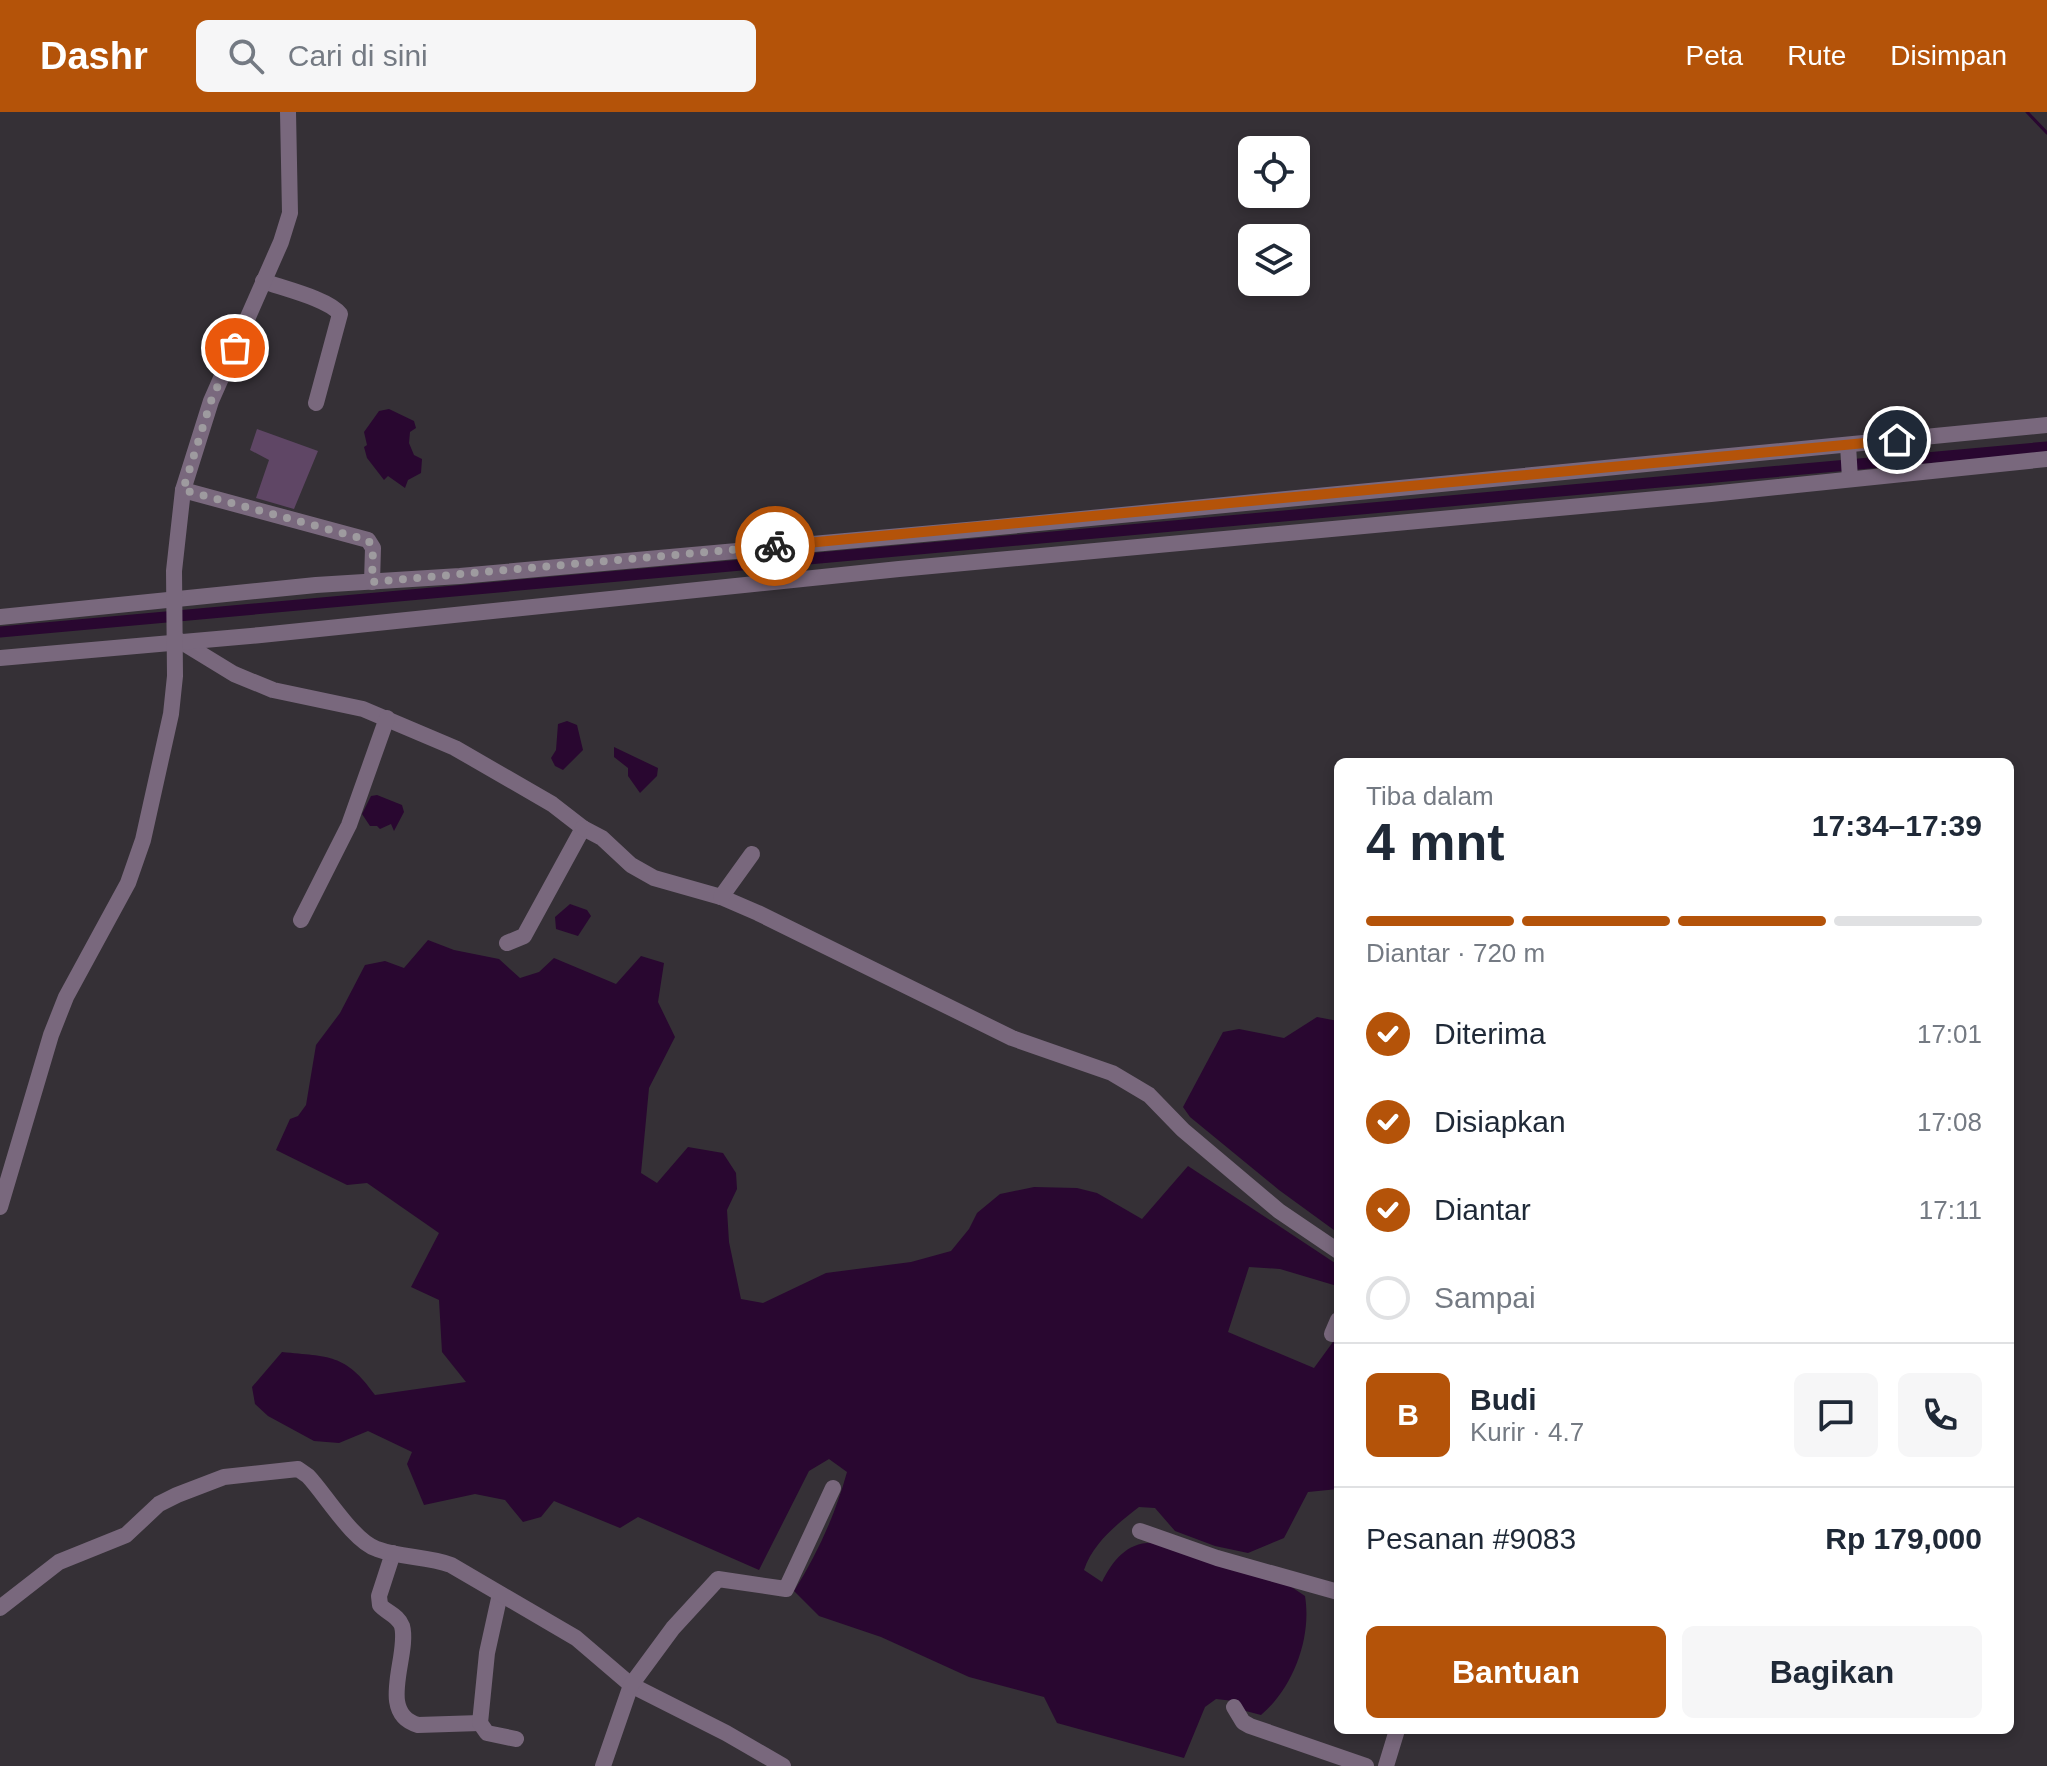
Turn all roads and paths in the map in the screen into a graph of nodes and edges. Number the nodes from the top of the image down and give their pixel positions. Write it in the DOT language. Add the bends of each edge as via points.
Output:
graph roads {
  1 [pos="288,112"];
  2 [pos="263,281"];
  3 [pos="316,403"];
  4 [pos="2047,425"];
  5 [pos="1848,449"];
  6 [pos="2047,459"];
  7 [pos="1850,475"];
  8 [pos="183,490"];
  9 [pos="372,582"];
  10 [pos="173,604"];
  11 [pos="0,617"];
  12 [pos="176,639"];
  13 [pos="0,658"];
  14 [pos="387,718"];
  15 [pos="583,828"];
  16 [pos="752,854"];
  17 [pos="721,897"];
  18 [pos="301,920"];
  19 [pos="507,943"];
  20 [pos="0,1207"];
  21 [pos="1334,1248"];
  22 [pos="833,1488"];
  23 [pos="1140,1531"];
  24 [pos="393,1553"];
  25 [pos="1334,1591"];
  26 [pos="500,1594"];
  27 [pos="0,1608"];
  28 [pos="631,1685"];
  29 [pos="1234,1707"];
  30 [pos="480,1723"];
  31 [pos="1396,1734"];
  32 [pos="516,1739"];
  33 [pos="603,1766"];
  34 [pos="783,1766"];
  35 [pos="1366,1766"];
  36 [pos="1386,1766"];
  1 -- 2 [label="street" via="290,213"];
  2 -- 3 [label="street" via="340,314"];
  2 -- 8 [label="street" via="211,401"];
  4 -- 5 [label="street"];
  5 -- 7 [label="street"];
  5 -- 9 [label="street"];
  6 -- 7 [label="street"];
  7 -- 12 [label="street" via="270,635"];
  8 -- 9 [label="street" via="368,540 373,548"];
  8 -- 10 [label="street"];
  9 -- 10 [label="street"];
  10 -- 11 [label="street"];
  10 -- 12 [label="street"];
  12 -- 13 [label="street"];
  12 -- 14 [label="street" via="273,690 339,702"];
  12 -- 20 [label="street" via="171,714 143,840 128,883 51,1035"];
  14 -- 15 [label="street" via="455,748"];
  14 -- 18 [label="street" via="349,825"];
  15 -- 17 [label="street" via="654,878"];
  15 -- 19 [label="street" via="524,936"];
  16 -- 17 [label="street"];
  17 -- 21 [label="street" via="1012,1038 1112,1073 1149,1095 1279,1211"];
  22 -- 28 [label="street" via="786,1589 725,1577 714,1581"];
  23 -- 25 [label="street"];
  24 -- 26 [label="street" via="442,1562"];
  24 -- 27 [label="street" via="369,1545 298,1469 224,1477 159,1504 126,1535 59,1562"];
  24 -- 30 [label="street" via="379,1596 384,1610 401,1623 399,1710 418,1725"];
  26 -- 28 [label="street" via="576,1638"];
  26 -- 30 [label="street"];
  28 -- 33 [label="street"];
  28 -- 34 [label="street"];
  29 -- 35 [label="street" via="1250,1726"];
  30 -- 32 [label="street" via="487,1733"];
  31 -- 36 [label="street"];
}
